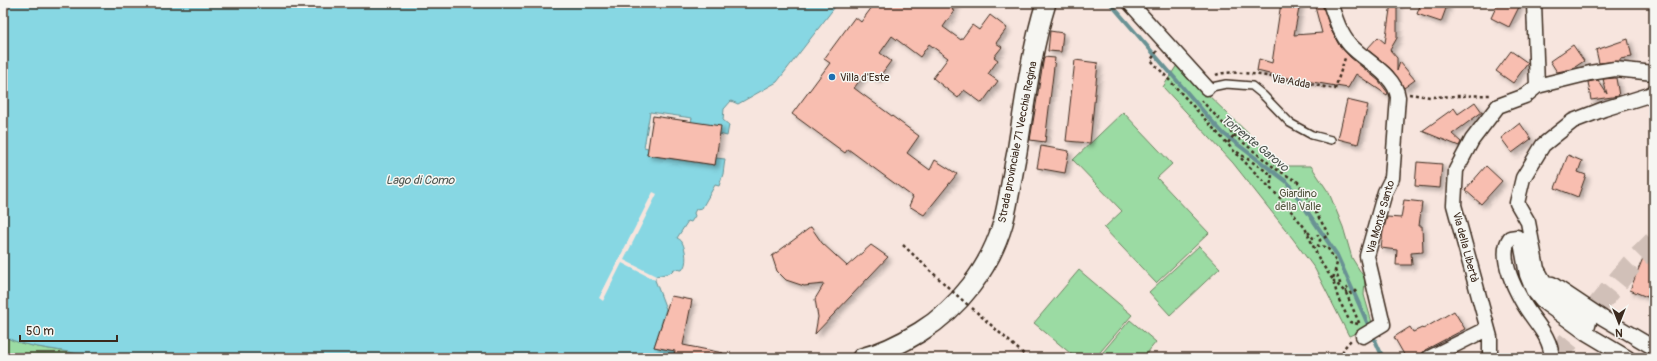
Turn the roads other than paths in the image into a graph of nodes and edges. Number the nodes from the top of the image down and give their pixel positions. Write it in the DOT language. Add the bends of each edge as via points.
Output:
graph roads {
  1 [pos="1046,3"];
  2 [pos="1130,3"];
  3 [pos="1330,3"];
  4 [pos="1534,3"];
  5 [pos="1654,73"];
  6 [pos="1537,86"];
  7 [pos="1203,89"];
  8 [pos="1654,92"];
  9 [pos="1331,140"];
  10 [pos="1545,283"];
  11 [pos="1487,329"];
  12 [pos="1361,330"];
  13 [pos="1586,333"];
  14 [pos="1654,348"];
  15 [pos="862,358"];
  16 [pos="1429,358"];
  17 [pos="1490,358"];
  18 [pos="1552,358"];
  19 [pos="1628,358"];
  1 -- 15 [label="street, Strada provinciale 71 Vecchia Regina" via="1038,30 1010,190 1002,224 990,254 979,274 950,310 932,324 894,346"];
  2 -- 7 [label="street"];
  3 -- 12 [label="street, Via Monte Santo" via="1339,28 1349,44 1385,76 1397,92 1392,178 1385,192 1367,256 1383,324 1376,329"];
  4 -- 6 [label="street"];
  5 -- 6 [label="street" via="1615,69"];
  6 -- 11 [label="street, Via della Libertà" via="1525,96 1498,106 1472,140 1456,170 1454,205"];
  7 -- 9 [label="lane" via="1226,84 1252,86 1290,123 1312,135"];
  8 -- 10 [label="street" via="1574,121 1543,145 1523,178 1518,203 1528,222 1538,268"];
  10 -- 13 [label="street" via="1545,291 1589,322"];
  10 -- 14 [label="street" via="1552,284"];
  11 -- 16 [label="street"];
  11 -- 17 [label="street, Via della Libertà" via="1490,337"];
  13 -- 18 [label="street" via="1542,301 1533,290 1527,275 1521,242 1517,237 1510,238 1504,250 1509,272 1522,302 1543,330"];
  13 -- 19 [label="street"];
}
